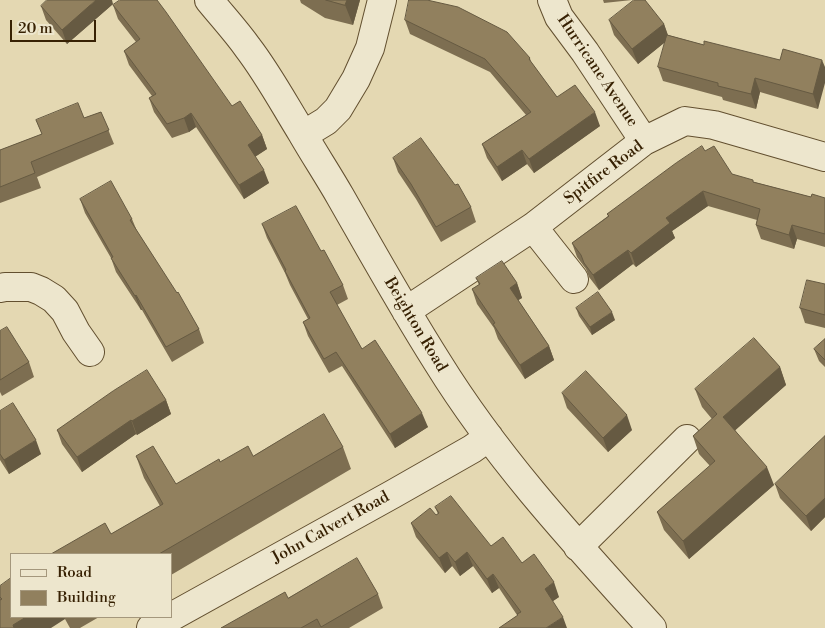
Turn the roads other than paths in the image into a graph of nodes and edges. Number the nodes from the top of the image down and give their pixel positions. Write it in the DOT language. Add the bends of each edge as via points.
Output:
graph roads {
  1 [pos="208,0"];
  2 [pos="382,0"];
  3 [pos="552,0"];
  4 [pos="303,135"];
  5 [pos="644,141"];
  6 [pos="825,156"];
  7 [pos="533,227"];
  8 [pos="574,279"];
  9 [pos="0,288"];
  10 [pos="406,311"];
  11 [pos="90,352"];
  12 [pos="489,437"];
  13 [pos="687,439"];
  14 [pos="578,547"];
  15 [pos="172,616"];
  16 [pos="169,618"];
  17 [pos="151,628"];
  18 [pos="652,628"];
  1 -- 4 [label="street, Beighton Road" via="249,48"];
  2 -- 4 [label="street" via="370,48 352,87 338,110"];
  3 -- 5 [label="street, Hurricane Avenue" via="559,17"];
  4 -- 10 [label="street, Beighton Road"];
  5 -- 6 [label="street, Spitfire Road" via="684,121 714,125"];
  5 -- 7 [label="street, Spitfire Road"];
  7 -- 8 [label="street"];
  7 -- 10 [label="street, Spitfire Road"];
  9 -- 11 [label="street" via="31,287 54,299"];
  10 -- 12 [label="street, Beighton Road"];
  12 -- 14 [label="street, Beighton Road"];
  12 -- 15 [label="street, John Calvert Road"];
  13 -- 14 [label="street"];
  14 -- 18 [label="street, Beighton Road"];
  16 -- 17 [label="street, John Calvert Road"];
}
